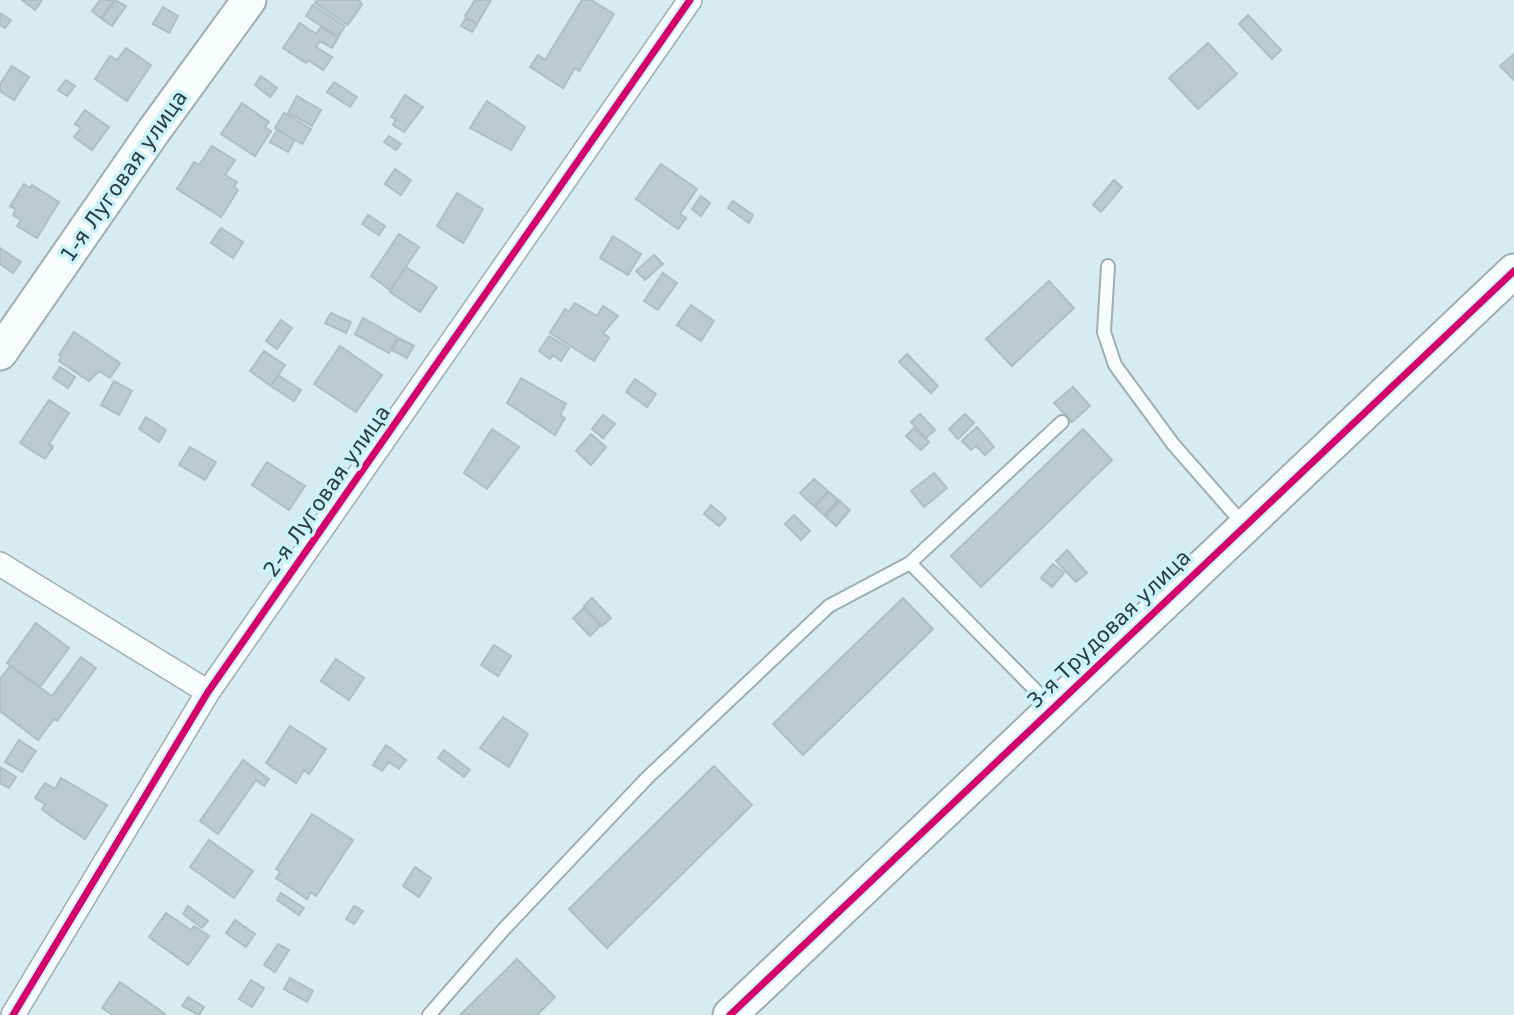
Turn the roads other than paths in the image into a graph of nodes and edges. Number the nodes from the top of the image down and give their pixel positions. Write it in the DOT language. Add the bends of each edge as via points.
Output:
graph roads {
  1 [pos="249,0"];
  2 [pos="690,0"];
  3 [pos="1108,266"];
  4 [pos="1514,271"];
  5 [pos="0,353"];
  6 [pos="1062,422"];
  7 [pos="1244,525"];
  8 [pos="910,563"];
  9 [pos="0,564"];
  10 [pos="208,692"];
  11 [pos="1053,707"];
  12 [pos="13,1015"];
  13 [pos="429,1015"];
  14 [pos="730,1015"];
  1 -- 5 [label="street, 1-я Луговая улица"];
  2 -- 10 [label="street, 2-я Луговая улица"];
  3 -- 7 [label="lane" via="1104,332 1115,365 1173,444"];
  4 -- 7 [label="street, 3-я Трудовая улица"];
  6 -- 8 [label="lane"];
  7 -- 11 [label="street, 3-я Трудовая улица"];
  8 -- 11 [label="lane"];
  8 -- 13 [label="lane" via="829,606 648,778"];
  9 -- 10 [label="street"];
  10 -- 12 [label="street, 2-я Луговая улица"];
  11 -- 14 [label="street, 3-я Трудовая улица"];
}
